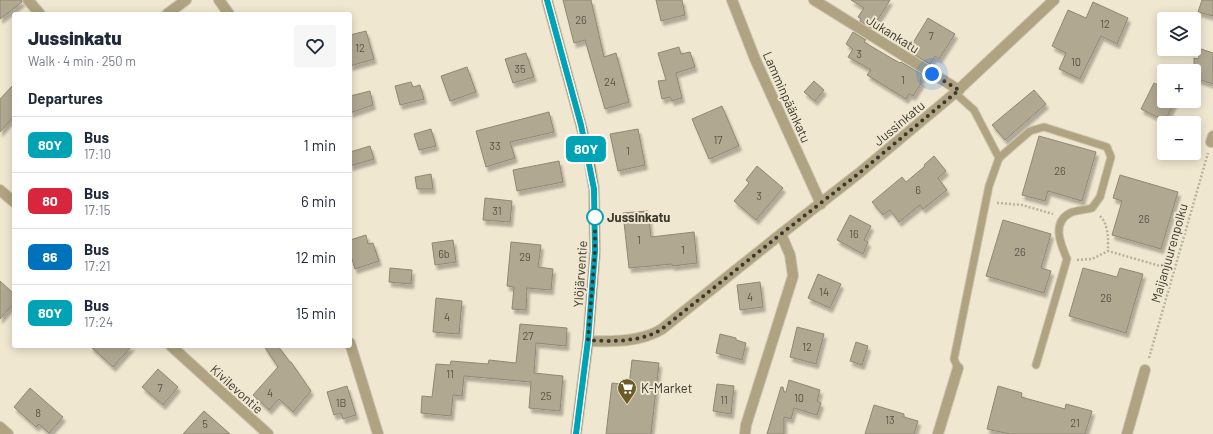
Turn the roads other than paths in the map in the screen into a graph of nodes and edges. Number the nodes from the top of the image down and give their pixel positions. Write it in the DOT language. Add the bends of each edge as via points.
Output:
graph roads {
  1 [pos="28,0"];
  2 [pos="186,0"];
  3 [pos="219,0"];
  4 [pos="547,0"];
  5 [pos="732,0"];
  6 [pos="814,0"];
  7 [pos="1054,0"];
  8 [pos="38,12"];
  9 [pos="170,12"];
  10 [pos="228,12"];
  11 [pos="957,91"];
  12 [pos="999,158"];
  13 [pos="0,190"];
  14 [pos="12,200"];
  15 [pos="821,204"];
  16 [pos="781,234"];
  17 [pos="588,340"];
  18 [pos="173,348"];
  19 [pos="352,348"];
  20 [pos="1036,365"];
  21 [pos="958,368"];
  22 [pos="1145,370"];
  23 [pos="0,427"];
  24 [pos="8,434"];
  25 [pos="268,434"];
  26 [pos="378,434"];
  27 [pos="576,434"];
  28 [pos="745,434"];
  29 [pos="938,434"];
  30 [pos="1128,434"];
  1 -- 8 [label="street"];
  2 -- 9 [label="street"];
  3 -- 10 [label="street"];
  4 -- 17 [label="main road, Ylöjärventie" via="581,125 594,189 595,251"];
  5 -- 15 [label="street, Lamminpäänkatu" via="755,59"];
  6 -- 11 [label="street, Jukankatu"];
  7 -- 11 [label="street, Jussinkatu"];
  11 -- 12 [label="lane" via="974,110"];
  11 -- 15 [label="street, Jussinkatu"];
  12 -- 20 [label="lane" via="1030,131 1044,127 1107,147 1111,157 1100,197 1092,208 1070,213 1062,220 1059,228 1060,242 1067,259"];
  12 -- 21 [label="lane" via="989,186 954,359"];
  13 -- 14 [label="street"];
  15 -- 16 [label="street, Jussinkatu"];
  16 -- 17 [label="street, Jussinkatu" via="658,332 612,342"];
  16 -- 28 [label="street" via="790,255 793,276"];
  17 -- 27 [label="main road, Ylöjärventie"];
  18 -- 25 [label="street, Kivilevontie"];
  19 -- 26 [label="street"];
  21 -- 29 [label="street"];
  22 -- 30 [label="street"];
  23 -- 24 [label="street"];
}
